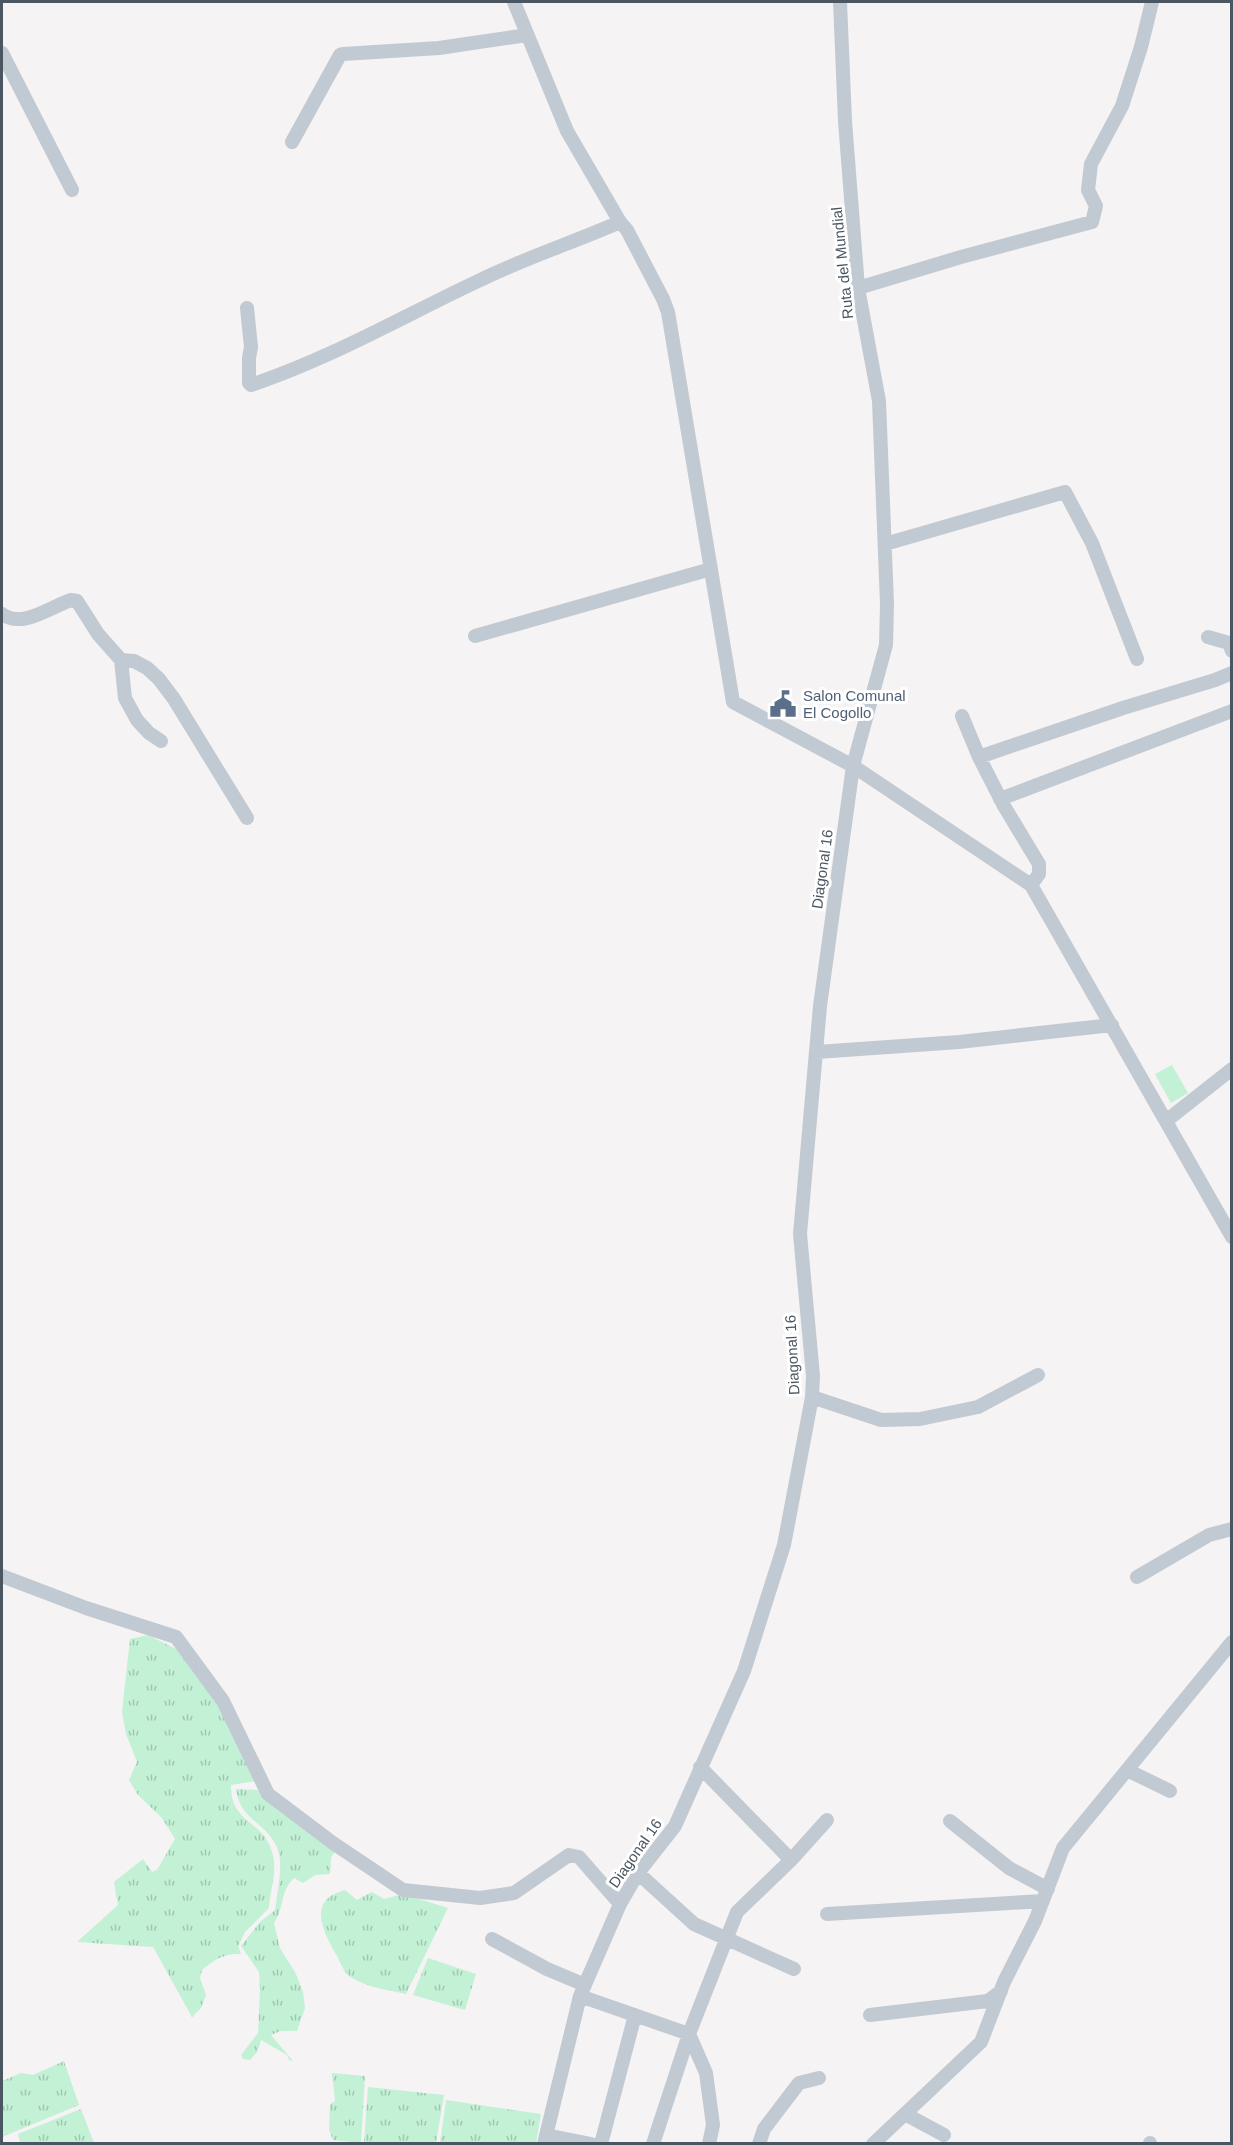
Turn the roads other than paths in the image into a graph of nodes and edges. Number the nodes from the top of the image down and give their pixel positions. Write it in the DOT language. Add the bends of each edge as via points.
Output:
graph roads {
  1 [pos="514,2"];
  2 [pos="840,2"];
  3 [pos="1152,2"];
  4 [pos="527,35"];
  5 [pos="2,53"];
  6 [pos="292,142"];
  7 [pos="72,190"];
  8 [pos="620,222"];
  9 [pos="858,288"];
  10 [pos="247,308"];
  11 [pos="884,519"];
  12 [pos="885,544"];
  13 [pos="711,569"];
  14 [pos="2,614"];
  15 [pos="475,636"];
  16 [pos="1208,637"];
  17 [pos="1232,651"];
  18 [pos="1137,659"];
  19 [pos="121,660"];
  20 [pos="1232,673"];
  21 [pos="1232,711"];
  22 [pos="962,716"];
  23 [pos="161,741"];
  24 [pos="979,757"];
  25 [pos="853,766"];
  26 [pos="1000,799"];
  27 [pos="247,818"];
  28 [pos="1031,885"];
  29 [pos="1112,1025"];
  30 [pos="817,1052"];
  31 [pos="1232,1069"];
  32 [pos="1167,1121"];
  33 [pos="1232,1237"];
  34 [pos="1038,1375"];
  35 [pos="812,1396"];
  36 [pos="1232,1529"];
  37 [pos="2,1576"];
  38 [pos="1137,1577"];
  39 [pos="1232,1641"];
  40 [pos="700,1767"];
  41 [pos="1127,1770"];
  42 [pos="1170,1791"];
  43 [pos="827,1820"];
  44 [pos="950,1821"];
  45 [pos="790,1860"];
  46 [pos="638,1873"];
  47 [pos="1045,1895"];
  48 [pos="620,1904"];
  49 [pos="827,1914"];
  50 [pos="727,1938"];
  51 [pos="492,1939"];
  52 [pos="794,1969"];
  53 [pos="582,1990"];
  54 [pos="1001,1991"];
  55 [pos="635,2015"];
  56 [pos="870,2016"];
  57 [pos="689,2034"];
  58 [pos="819,2078"];
  59 [pos="904,2114"];
  60 [pos="944,2135"];
  61 [pos="545,2139"];
  62 [pos="591,2144"];
  63 [pos="601,2144"];
  64 [pos="653,2144"];
  65 [pos="709,2144"];
  66 [pos="759,2144"];
  67 [pos="873,2144"];
  1 -- 4 [label="street"];
  2 -- 9 [label="street, Ruta del Mundial"];
  3 -- 9 [label="street" via="1122,106 1091,164 1088,190 1096,206 1092,222"];
  4 -- 6 [label="street" via="439,48 343,54"];
  4 -- 8 [label="street" via="567,131"];
  5 -- 7 [label="street"];
  8 -- 10 [label="street" via="477,281 379,331 251,385"];
  8 -- 13 [label="street" via="668,312"];
  9 -- 11 [label="street, Ruta del Mundial" via="879,401"];
  11 -- 12 [label="street, Diagonal 16"];
  12 -- 18 [label="street" via="1065,492 1092,543"];
  12 -- 25 [label="street, Diagonal 16" via="886,645"];
  13 -- 15 [label="street"];
  13 -- 25 [label="street" via="733,702"];
  14 -- 19 [label="street" via="15,620 25,619 74,600"];
  16 -- 17 [label="street" via="1230,643"];
  19 -- 23 [label="street" via="124,698 137,720"];
  19 -- 27 [label="street" via="134,661 159,680"];
  20 -- 24 [label="street"];
  21 -- 26 [label="street"];
  22 -- 24 [label="street"];
  24 -- 26 [label="street"];
  25 -- 28 [label="street"];
  25 -- 30 [label="street, Diagonal 16"];
  26 -- 28 [label="street" via="1039,864 1039,874"];
  28 -- 29 [label="street"];
  29 -- 30 [label="street"];
  29 -- 32 [label="street"];
  30 -- 35 [label="street, Diagonal 16" via="800,1234"];
  31 -- 32 [label="street"];
  32 -- 33 [label="street"];
  34 -- 35 [label="street" via="978,1407 920,1419 881,1420"];
  35 -- 40 [label="street, Diagonal 16" via="784,1545 744,1671"];
  36 -- 38 [label="street" via="1209,1535"];
  37 -- 48 [label="street" via="176,1637 223,1701 268,1794 403,1890 480,1898 514,1893 569,1855 579,1857"];
  39 -- 41 [label="street"];
  40 -- 45 [label="street"];
  40 -- 46 [label="street, Diagonal 16" via="675,1826"];
  41 -- 42 [label="street"];
  41 -- 47 [label="street" via="1064,1848"];
  43 -- 45 [label="street"];
  44 -- 47 [label="street"];
  45 -- 50 [label="street" via="737,1912"];
  46 -- 48 [label="street, Diagonal 16"];
  46 -- 50 [label="street" via="694,1924"];
  47 -- 49 [label="street"];
  47 -- 54 [label="street"];
  48 -- 53 [label="street, Diagonal 16"];
  50 -- 52 [label="street"];
  50 -- 57 [label="street"];
  51 -- 53 [label="street"];
  53 -- 55 [label="street"];
  53 -- 61 [label="street, Diagonal 16"];
  54 -- 56 [label="street" via="988,2001"];
  54 -- 59 [label="street" via="981,2042"];
  55 -- 57 [label="street"];
  55 -- 63 [label="street"];
  57 -- 64 [label="street"];
  57 -- 65 [label="street" via="706,2073 713,2125"];
  58 -- 66 [label="street" via="799,2083 764,2129"];
  59 -- 60 [label="street"];
  59 -- 67 [label="street"];
  61 -- 62 [label="street"];
}
